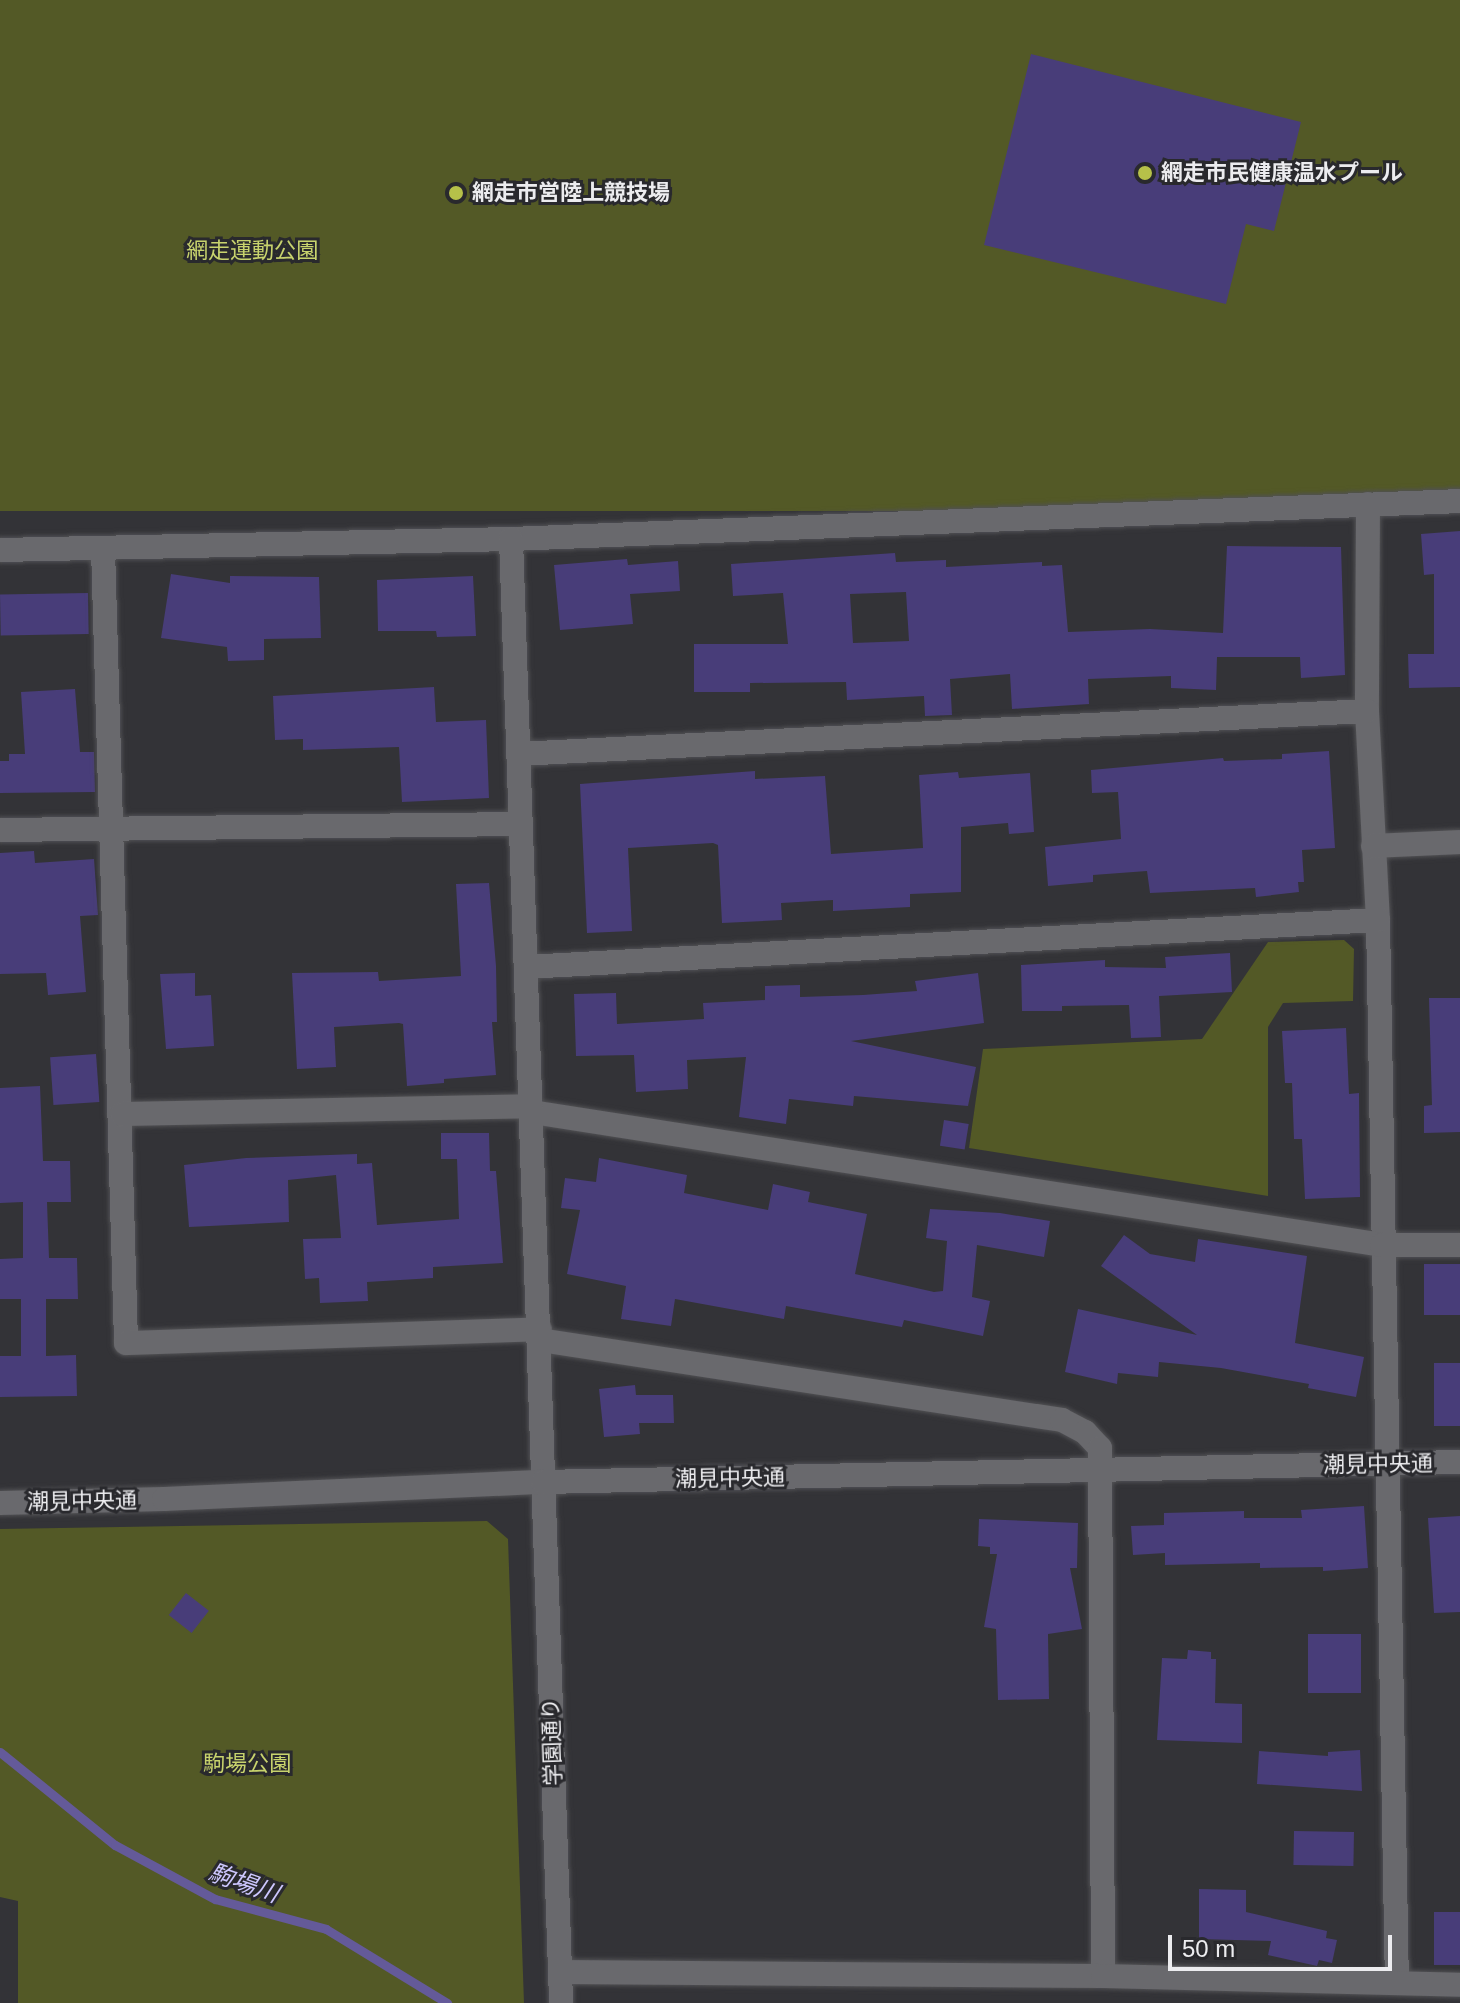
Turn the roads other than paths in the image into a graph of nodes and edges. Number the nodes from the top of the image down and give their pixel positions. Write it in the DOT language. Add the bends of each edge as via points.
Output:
graph roads {
  1 [pos="1460,501"];
  2 [pos="1368,504"];
  3 [pos="511,539"];
  4 [pos="103,548"];
  5 [pos="0,550"];
  6 [pos="1367,711"];
  7 [pos="518,754"];
  8 [pos="521,824"];
  9 [pos="112,828"];
  10 [pos="0,830"];
  11 [pos="1460,842"];
  12 [pos="1373,846"];
  13 [pos="1378,920"];
  14 [pos="526,967"];
  15 [pos="531,1109"];
  16 [pos="122,1114"];
  17 [pos="1382,1245"];
  18 [pos="1460,1245"];
  19 [pos="540,1334"];
  20 [pos="1460,1462"];
  21 [pos="1387,1464"];
  22 [pos="1100,1470"];
  23 [pos="543,1482"];
  24 [pos="0,1503"];
  25 [pos="560,1972"];
  26 [pos="1103,1976"];
  27 [pos="1397,1983"];
  28 [pos="1460,1985"];
  29 [pos="561,2003"];
  1 -- 2 [label="street"];
  2 -- 3 [label="street"];
  2 -- 6 [label="street"];
  3 -- 4 [label="street"];
  3 -- 7 [label="street, 学園通り"];
  4 -- 5 [label="street"];
  4 -- 9 [label="street"];
  6 -- 7 [label="street"];
  6 -- 12 [label="street"];
  7 -- 8 [label="street, 学園通り"];
  8 -- 9 [label="street"];
  8 -- 14 [label="street, 学園通り"];
  9 -- 10 [label="street"];
  9 -- 16 [label="street"];
  11 -- 12 [label="street"];
  12 -- 13 [label="street"];
  13 -- 14 [label="street"];
  13 -- 17 [label="street"];
  14 -- 15 [label="street, 学園通り"];
  15 -- 16 [label="street"];
  15 -- 17 [label="street"];
  15 -- 19 [label="street, 学園通り"];
  16 -- 19 [label="street" via="126,1343"];
  17 -- 18 [label="street"];
  17 -- 21 [label="street"];
  19 -- 22 [label="street" via="1062,1420 1100,1448"];
  19 -- 23 [label="street, 学園通り"];
  20 -- 21 [label="street, 潮見中央通"];
  21 -- 22 [label="street, 潮見中央通"];
  21 -- 27 [label="street"];
  22 -- 23 [label="street, 潮見中央通"];
  22 -- 26 [label="street"];
  23 -- 24 [label="street, 潮見中央通"];
  23 -- 25 [label="street, 学園通り"];
  25 -- 26 [label="street"];
  25 -- 29 [label="street, 学園通り"];
  26 -- 27 [label="street"];
  27 -- 28 [label="street"];
}
